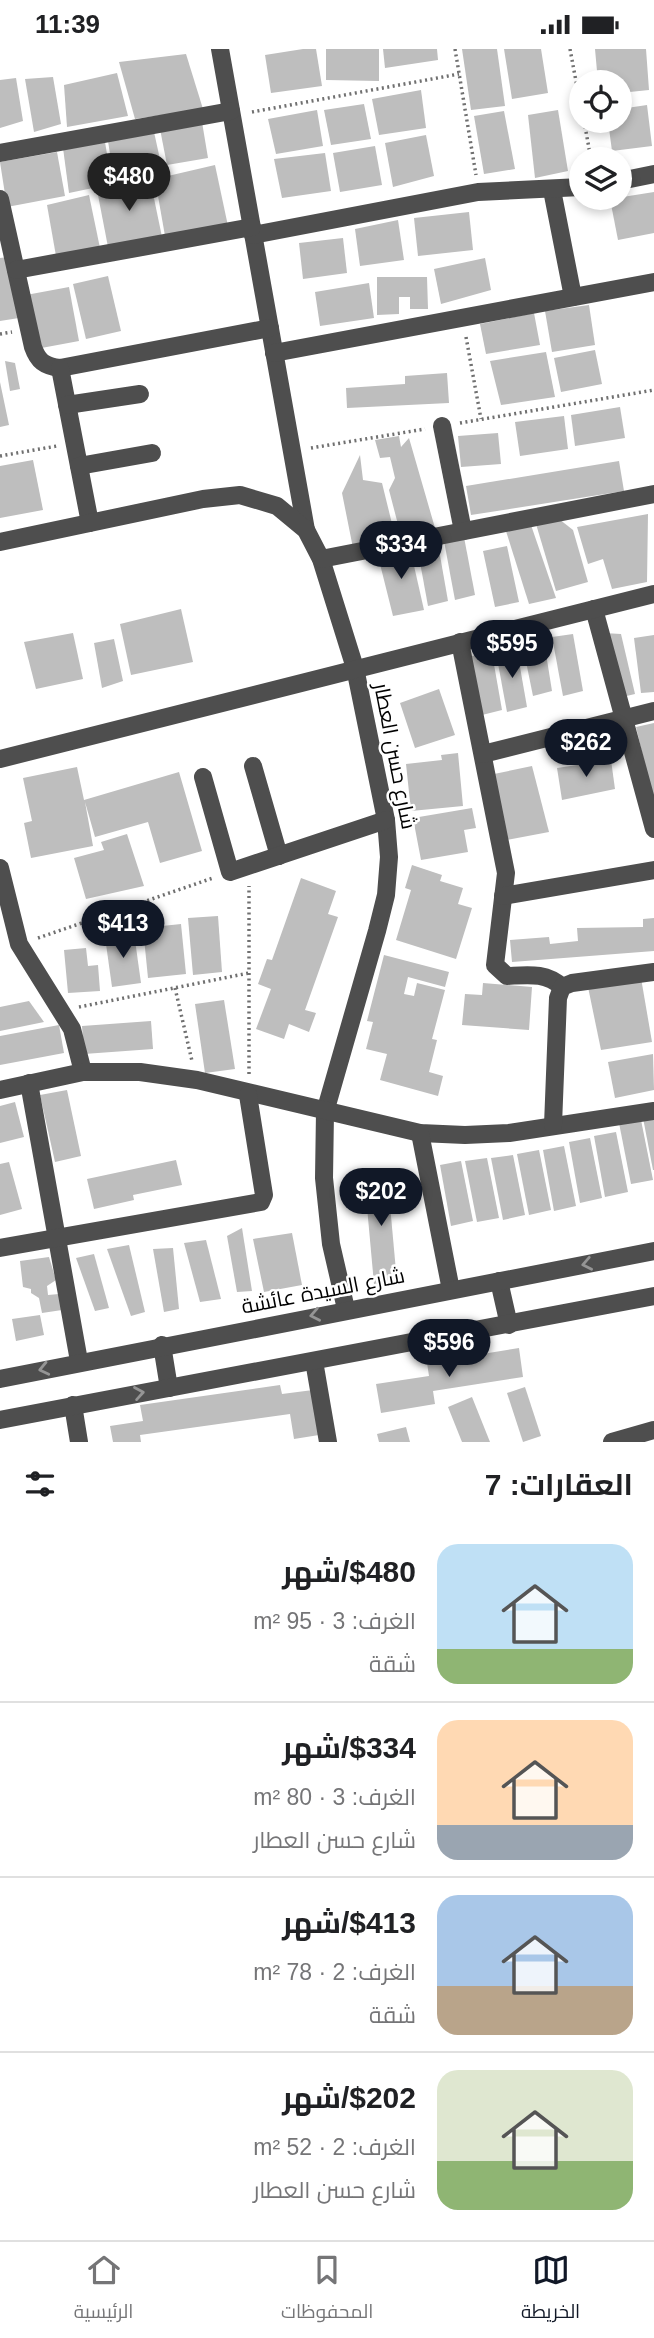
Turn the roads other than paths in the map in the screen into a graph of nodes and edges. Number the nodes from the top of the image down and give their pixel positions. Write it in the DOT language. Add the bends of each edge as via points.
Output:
graph roads {
  1 [pos="220,49"];
  2 [pos="232,113"];
  3 [pos="0,153"];
  4 [pos="654,174"];
  5 [pos="632,179"];
  6 [pos="569,188"];
  7 [pos="552,190"];
  8 [pos="0,199"];
  9 [pos="253,231"];
  10 [pos="16,270"];
  11 [pos="654,282"];
  12 [pos="573,297"];
  13 [pos="270,328"];
  14 [pos="274,353"];
  15 [pos="60,367"];
  16 [pos="140,394"];
  17 [pos="67,405"];
  18 [pos="442,426"];
  19 [pos="152,453"];
  20 [pos="79,466"];
  21 [pos="654,494"];
  22 [pos="90,523"];
  23 [pos="306,530"];
  24 [pos="463,531"];
  25 [pos="0,542"];
  26 [pos="321,559"];
  27 [pos="654,594"];
  28 [pos="594,609"];
  29 [pos="460,642"];
  30 [pos="355,669"];
  31 [pos="654,711"];
  32 [pos="624,719"];
  33 [pos="483,754"];
  34 [pos="0,759"];
  35 [pos="253,766"];
  36 [pos="203,777"];
  37 [pos="386,820"];
  38 [pos="654,829"];
  39 [pos="279,856"];
  40 [pos="0,868"];
  41 [pos="654,870"];
  42 [pos="503,896"];
  43 [pos="654,972"];
  44 [pos="562,987"];
  45 [pos="83,1072"];
  46 [pos="29,1083"];
  47 [pos="0,1090"];
  48 [pos="248,1095"];
  49 [pos="654,1111"];
  50 [pos="325,1112"];
  51 [pos="553,1125"];
  52 [pos="420,1133"];
  53 [pos="57,1239"];
  54 [pos="0,1248"];
  55 [pos="654,1251"];
  56 [pos="499,1281"];
  57 [pos="451,1290"];
  58 [pos="654,1296"];
  59 [pos="346,1309"];
  60 [pos="509,1325"];
  61 [pos="162,1345"];
  62 [pos="79,1361"];
  63 [pos="314,1361"];
  64 [pos="0,1379"];
  65 [pos="169,1388"];
  66 [pos="73,1405"];
  67 [pos="0,1420"];
  68 [pos="654,1430"];
  69 [pos="79,1442"];
  70 [pos="328,1442"];
  71 [pos="612,1442"];
  1 -- 2 [label="street"];
  2 -- 3 [label="street"];
  2 -- 9 [label="street"];
  4 -- 5 [label="street"];
  6 -- 7 [label="street"];
  7 -- 9 [label="street" via="478,192"];
  7 -- 12 [label="street"];
  8 -- 10 [label="street"];
  9 -- 10 [label="street"];
  9 -- 13 [label="street"];
  10 -- 15 [label="street" via="37,358 47,366"];
  11 -- 12 [label="street"];
  12 -- 14 [label="street"];
  13 -- 14 [label="street"];
  13 -- 15 [label="street"];
  14 -- 23 [label="street"];
  15 -- 17 [label="street"];
  16 -- 17 [label="street"];
  17 -- 20 [label="street"];
  18 -- 24 [label="street"];
  19 -- 20 [label="street"];
  20 -- 22 [label="street"];
  21 -- 24 [label="street"];
  22 -- 23 [label="street, شارع حسن العطار" via="240,495 277,506"];
  22 -- 25 [label="street, شارع حسن العطار"];
  23 -- 26 [label="street, شارع حسن العطار"];
  24 -- 26 [label="street"];
  26 -- 30 [label="street, شارع حسن العطار"];
  27 -- 28 [label="street"];
  28 -- 29 [label="street"];
  28 -- 32 [label="street"];
  29 -- 30 [label="street"];
  29 -- 33 [label="street"];
  30 -- 34 [label="street"];
  30 -- 37 [label="street, شارع حسن العطار"];
  31 -- 32 [label="street"];
  32 -- 33 [label="street"];
  32 -- 38 [label="street"];
  33 -- 42 [label="street" via="506,873"];
  35 -- 39 [label="street"];
  36 -- 39 [label="street" via="230,873"];
  37 -- 39 [label="street"];
  37 -- 50 [label="street, شارع حسن العطار" via="386,895"];
  40 -- 45 [label="street" via="19,944 60,1010 79,1050"];
  41 -- 42 [label="street"];
  42 -- 44 [label="street" via="495,965 507,976 543,975"];
  43 -- 44 [label="street"];
  44 -- 51 [label="street"];
  45 -- 46 [label="street"];
  45 -- 48 [label="street" via="140,1072 197,1080"];
  46 -- 47 [label="street"];
  46 -- 53 [label="street"];
  48 -- 50 [label="street"];
  48 -- 53 [label="street" via="264,1195 261,1202"];
  49 -- 51 [label="street"];
  50 -- 52 [label="street"];
  50 -- 59 [label="street, شارع حسن العطار" via="324,1178 331,1244"];
  51 -- 52 [label="street" via="476,1135"];
  52 -- 57 [label="street"];
  53 -- 54 [label="street"];
  53 -- 62 [label="street"];
  55 -- 56 [label="street, شارع السيدة عائشة, one-way"];
  56 -- 57 [label="street, شارع السيدة عائشة"];
  56 -- 60 [label="street"];
  57 -- 59 [label="street, شارع السيدة عائشة"];
  58 -- 60 [label="street"];
  59 -- 61 [label="street, شارع السيدة عائشة, one-way"];
  60 -- 63 [label="street"];
  61 -- 62 [label="street, شارع السيدة عائشة"];
  61 -- 65 [label="street"];
  62 -- 64 [label="street, شارع السيدة عائشة, one-way"];
  63 -- 65 [label="street"];
  63 -- 70 [label="street"];
  66 -- 65 [label="street, one-way"];
  66 -- 67 [label="street"];
  66 -- 69 [label="street"];
  68 -- 71 [label="street"];
}
